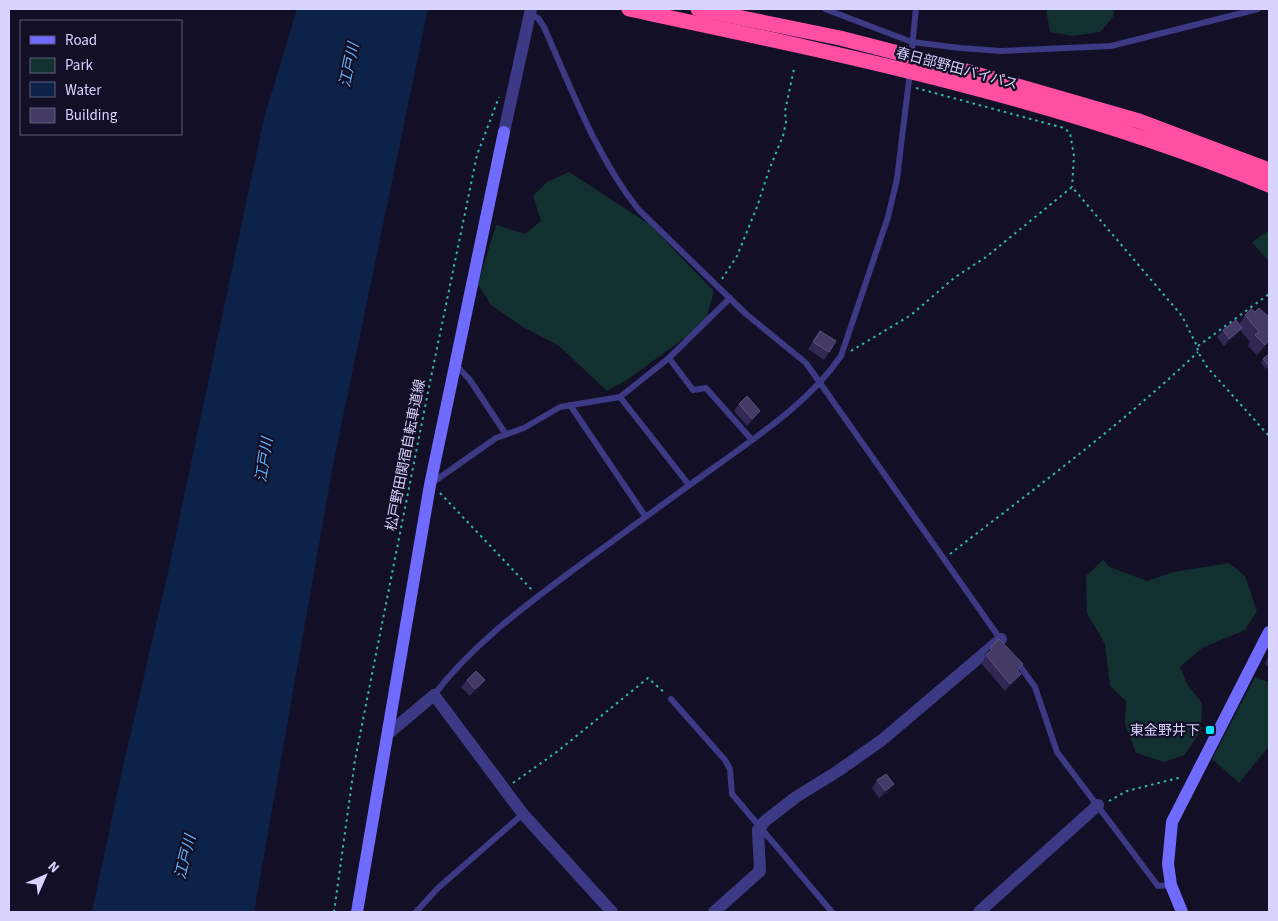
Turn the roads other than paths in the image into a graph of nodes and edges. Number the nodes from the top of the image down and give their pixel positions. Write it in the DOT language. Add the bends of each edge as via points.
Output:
graph roads {
  1 [pos="628,9"];
  2 [pos="698,9"];
  3 [pos="825,9"];
  4 [pos="916,9"];
  5 [pos="1258,9"];
  6 [pos="531,11"];
  7 [pos="911,64"];
  8 [pos="1269,170"];
  9 [pos="1269,186"];
  10 [pos="730,298"];
  11 [pos="669,358"];
  12 [pos="456,365"];
  13 [pos="821,383"];
  14 [pos="620,397"];
  15 [pos="570,404"];
  16 [pos="505,433"];
  17 [pos="752,440"];
  18 [pos="431,484"];
  19 [pos="689,485"];
  20 [pos="645,516"];
  21 [pos="1269,632"];
  22 [pos="1004,643"];
  23 [pos="1012,655"];
  24 [pos="434,695"];
  25 [pos="671,699"];
  26 [pos="389,733"];
  27 [pos="1099,806"];
  28 [pos="523,814"];
  29 [pos="760,826"];
  30 [pos="1171,885"];
  31 [pos="357,912"];
  32 [pos="416,912"];
  33 [pos="612,912"];
  34 [pos="714,912"];
  35 [pos="832,912"];
  36 [pos="979,912"];
  37 [pos="1182,912"];
  1 -- 7 [label="highway, 春日部野田バイパス" via="836,53"];
  2 -- 7 [label="highway, 春日部野田バイパス" via="840,38"];
  3 -- 7 [label="lane"];
  4 -- 7 [label="lane"];
  5 -- 7 [label="lane" via="1111,46 1001,51 960,48"];
  6 -- 10 [label="lane" via="544,27 581,110 626,194"];
  6 -- 12 [label="street"];
  7 -- 8 [label="highway, 春日部野田バイパス" via="1139,121"];
  7 -- 9 [label="highway, 春日部野田バイパス" via="1134,134"];
  7 -- 13 [label="lane" via="897,179 888,217 842,356"];
  10 -- 11 [label="lane"];
  10 -- 13 [label="lane" via="806,363"];
  11 -- 14 [label="lane"];
  11 -- 17 [label="lane" via="693,390 706,388"];
  12 -- 16 [label="lane" via="470,380"];
  12 -- 18 [label="street"];
  13 -- 17 [label="lane"];
  13 -- 22 [label="lane"];
  14 -- 15 [label="lane"];
  14 -- 19 [label="lane"];
  15 -- 16 [label="lane" via="524,428"];
  15 -- 20 [label="lane"];
  16 -- 18 [label="lane"];
  17 -- 19 [label="lane"];
  18 -- 26 [label="street"];
  19 -- 20 [label="lane"];
  20 -- 24 [label="lane" via="537,596 449,675"];
  21 -- 30 [label="street" via="1172,822 1168,846"];
  22 -- 29 [label="street" via="882,740 775,811"];
  23 -- 27 [label="lane" via="1034,687 1057,752"];
  24 -- 26 [label="street"];
  24 -- 28 [label="street"];
  25 -- 29 [label="lane" via="725,760 730,769 732,794"];
  26 -- 31 [label="street"];
  27 -- 30 [label="lane" via="1158,886"];
  27 -- 36 [label="street"];
  28 -- 32 [label="lane" via="438,888"];
  28 -- 33 [label="street"];
  29 -- 34 [label="street" via="760,870"];
  29 -- 35 [label="lane"];
  30 -- 37 [label="street"];
}
